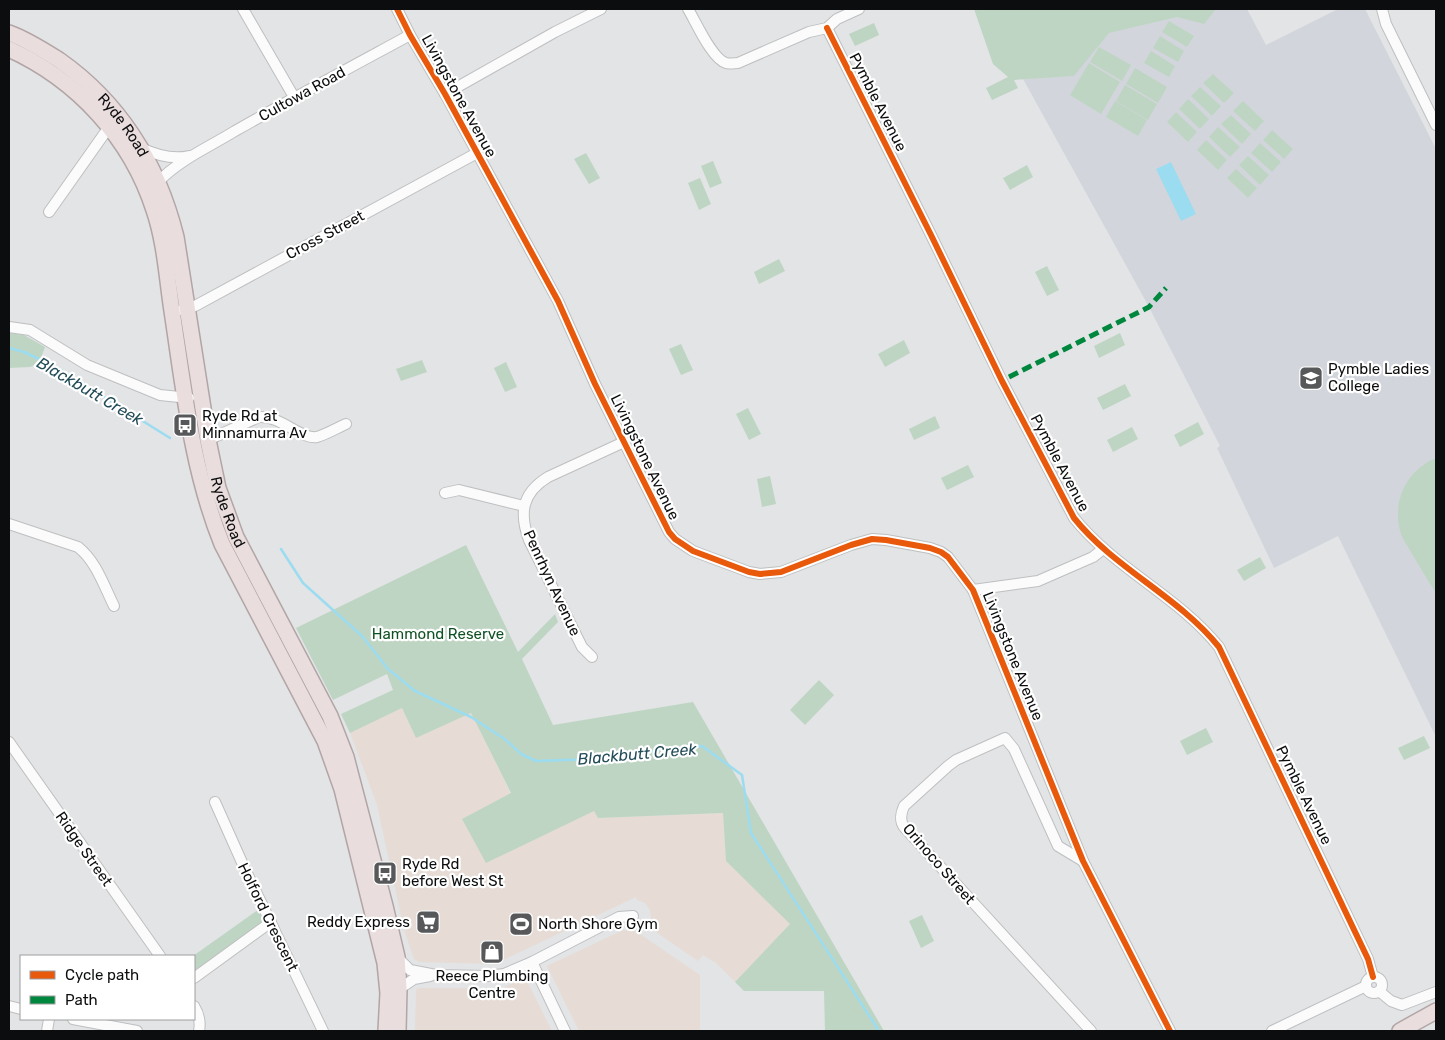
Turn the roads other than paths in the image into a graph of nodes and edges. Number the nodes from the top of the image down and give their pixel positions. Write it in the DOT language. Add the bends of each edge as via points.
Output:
graph roads {
  1 [pos="243,9"];
  2 [pos="397,9"];
  3 [pos="601,9"];
  4 [pos="688,9"];
  5 [pos="859,9"];
  6 [pos="1382,9"];
  7 [pos="827,28"];
  8 [pos="9,33"];
  9 [pos="410,35"];
  10 [pos="9,49"];
  11 [pos="445,94"];
  12 [pos="294,97"];
  13 [pos="1436,124"];
  14 [pos="109,127"];
  15 [pos="141,148"];
  16 [pos="477,153"];
  17 [pos="195,155"];
  18 [pos="158,182"];
  19 [pos="49,212"];
  20 [pos="172,310"];
  21 [pos="188,310"];
  22 [pos="9,327"];
  23 [pos="201,396"];
  24 [pos="185,398"];
  25 [pos="346,424"];
  26 [pos="208,440"];
  27 [pos="624,442"];
  28 [pos="446,492"];
  29 [pos="524,506"];
  30 [pos="9,524"];
  31 [pos="1103,549"];
  32 [pos="973,590"];
  33 [pos="114,606"];
  34 [pos="592,657"];
  35 [pos="9,742"];
  36 [pos="215,802"];
  37 [pos="1083,861"];
  38 [pos="633,916"];
  39 [pos="271,922"];
  40 [pos="159,955"];
  41 [pos="397,958"];
  42 [pos="532,962"];
  43 [pos="436,975"];
  44 [pos="195,977"];
  45 [pos="1373,977"];
  46 [pos="1366,986"];
  47 [pos="394,991"];
  48 [pos="1379,991"];
  49 [pos="1436,992"];
  50 [pos="195,1008"];
  51 [pos="1436,1011"];
  52 [pos="78,1020"];
  53 [pos="1436,1022"];
  54 [pos="137,1031"];
  55 [pos="200,1031"];
  56 [pos="323,1031"];
  57 [pos="382,1031"];
  58 [pos="386,1031"];
  59 [pos="399,1031"];
  60 [pos="565,1031"];
  61 [pos="1091,1031"];
  62 [pos="1170,1031"];
  63 [pos="1272,1031"];
  64 [pos="1400,1031"];
  65 [pos="1420,1031"];
  1 -- 12 [label="street"];
  2 -- 9 [label="street, Livingstone Avenue"];
  3 -- 11 [label="street"];
  4 -- 7 [label="street" via="711,49 726,63 738,63 809,32"];
  5 -- 7 [label="street"];
  6 -- 13 [label="street" via="1386,24"];
  7 -- 31 [label="street, Pymble Avenue" via="1002,381 1074,518"];
  8 -- 15 [label="highway, Ryde Road" via="52,56 92,87 109,104"];
  9 -- 11 [label="street, Livingstone Avenue"];
  9 -- 12 [label="street, Cultowa Road"];
  10 -- 14 [label="highway, Ryde Road" via="61,80"];
  11 -- 16 [label="street, Livingstone Avenue"];
  12 -- 17 [label="street, Cultowa Road"];
  14 -- 19 [label="street"];
  14 -- 20 [label="highway, Ryde Road" via="134,163 154,211"];
  15 -- 17 [label="street, Cultowa Road" via="158,156 182,158"];
  15 -- 18 [label="highway, Ryde Road"];
  16 -- 21 [label="street, Cross Street"];
  16 -- 27 [label="street, Livingstone Avenue" via="558,301"];
  17 -- 18 [label="street, Cultowa Road" via="177,165"];
  18 -- 21 [label="highway, Ryde Road" via="176,237"];
  20 -- 21 [label="street, Cross Street"];
  20 -- 24 [label="highway, Ryde Road"];
  21 -- 23 [label="highway, Ryde Road"];
  22 -- 24 [label="street" via="30,330 87,365 160,396"];
  23 -- 24 [label="street"];
  23 -- 26 [label="highway, Ryde Road"];
  24 -- 47 [label="highway, Ryde Road" via="200,481 214,526 321,734 336,771"];
  25 -- 26 [label="street" via="313,437 266,416"];
  26 -- 41 [label="highway, Ryde Road" via="218,488 236,537 340,738"];
  27 -- 29 [label="street" via="539,482"];
  27 -- 32 [label="street, Livingstone Avenue" via="669,532 693,551 749,572 772,574 865,540 886,540 941,552"];
  28 -- 29 [label="street" via="459,490"];
  29 -- 34 [label="street, Penrhyn Avenue" via="523,517 529,540 582,646"];
  30 -- 33 [label="street" via="78,547 92,563"];
  31 -- 32 [label="street" via="1093,557 1038,581"];
  31 -- 45 [label="street, Pymble Avenue" via="1199,624 1219,647 1368,959"];
  32 -- 37 [label="street, Livingstone Avenue"];
  35 -- 40 [label="street, Ridge Street"];
  36 -- 39 [label="street, Holford Crescent"];
  37 -- 61 [label="street, Orinoco Street" via="1058,846 1014,749 1005,738 956,760 904,806 900,816 904,827"];
  37 -- 62 [label="street, Livingstone Avenue"];
  38 -- 42 [label="street" via="619,917"];
  39 -- 44 [label="street"];
  39 -- 56 [label="street, Holford Crescent"];
  41 -- 43 [label="street" via="410,970"];
  41 -- 47 [label="highway, Ryde Road"];
  42 -- 43 [label="street" via="504,974"];
  42 -- 60 [label="street"];
  43 -- 47 [label="street" via="414,979"];
  45 -- 46 [label="street"];
  45 -- 48 [label="street, Pymble Avenue" via="1378,977 1382,983"];
  46 -- 48 [label="street" via="1371,992"];
  46 -- 63 [label="street"];
  47 -- 57 [label="highway"];
  47 -- 58 [label="highway, Ryde Road"];
  47 -- 59 [label="highway, Ryde Road" via="400,1007"];
  48 -- 49 [label="street" via="1402,1005"];
  50 -- 55 [label="street"];
  51 -- 64 [label="highway"];
  52 -- 54 [label="street"];
  53 -- 65 [label="highway"];
}
